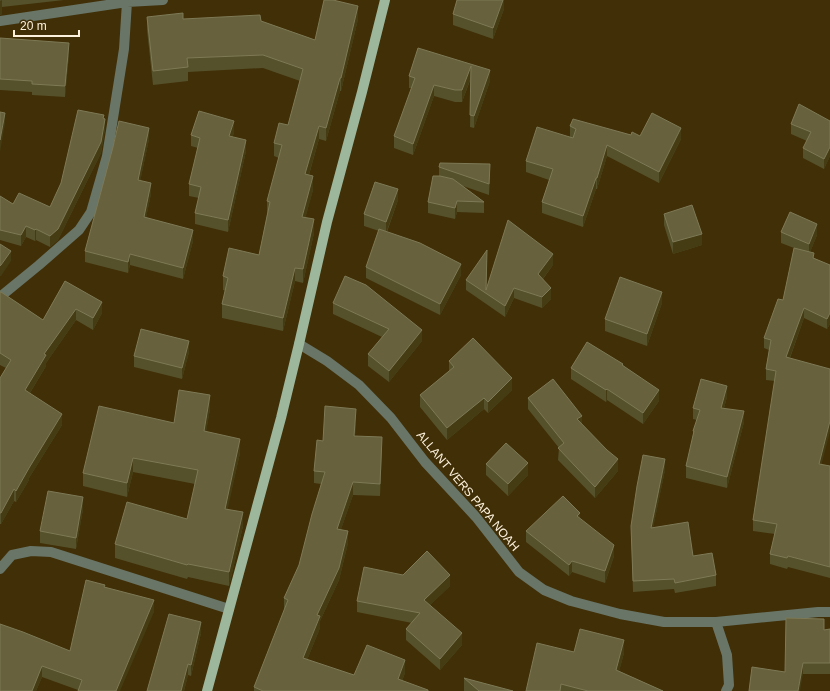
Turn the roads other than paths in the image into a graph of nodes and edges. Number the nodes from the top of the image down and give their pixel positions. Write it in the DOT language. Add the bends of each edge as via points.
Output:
graph roads {
  1 [pos="163,0"];
  2 [pos="385,0"];
  3 [pos="127,2"];
  4 [pos="0,21"];
  5 [pos="0,297"];
  6 [pos="299,344"];
  7 [pos="0,569"];
  8 [pos="229,609"];
  9 [pos="830,612"];
  10 [pos="716,622"];
  11 [pos="207,691"];
  12 [pos="726,691"];
  1 -- 3 [label="street"];
  2 -- 6 [label="main road" via="327,222"];
  3 -- 4 [label="street"];
  3 -- 5 [label="street" via="124,49 107,156 91,212 79,230"];
  6 -- 8 [label="main road"];
  6 -- 10 [label="street, ALLANT VERS PAPA NOAH" via="359,385 391,418 425,462 476,517 519,572 544,590 571,601 620,614 664,622"];
  7 -- 8 [label="street" via="12,555 31,551 50,552"];
  8 -- 11 [label="main road"];
  9 -- 10 [label="street, ALLANT VERS PAPA NOAH"];
  10 -- 12 [label="street" via="727,655 729,686"];
}
